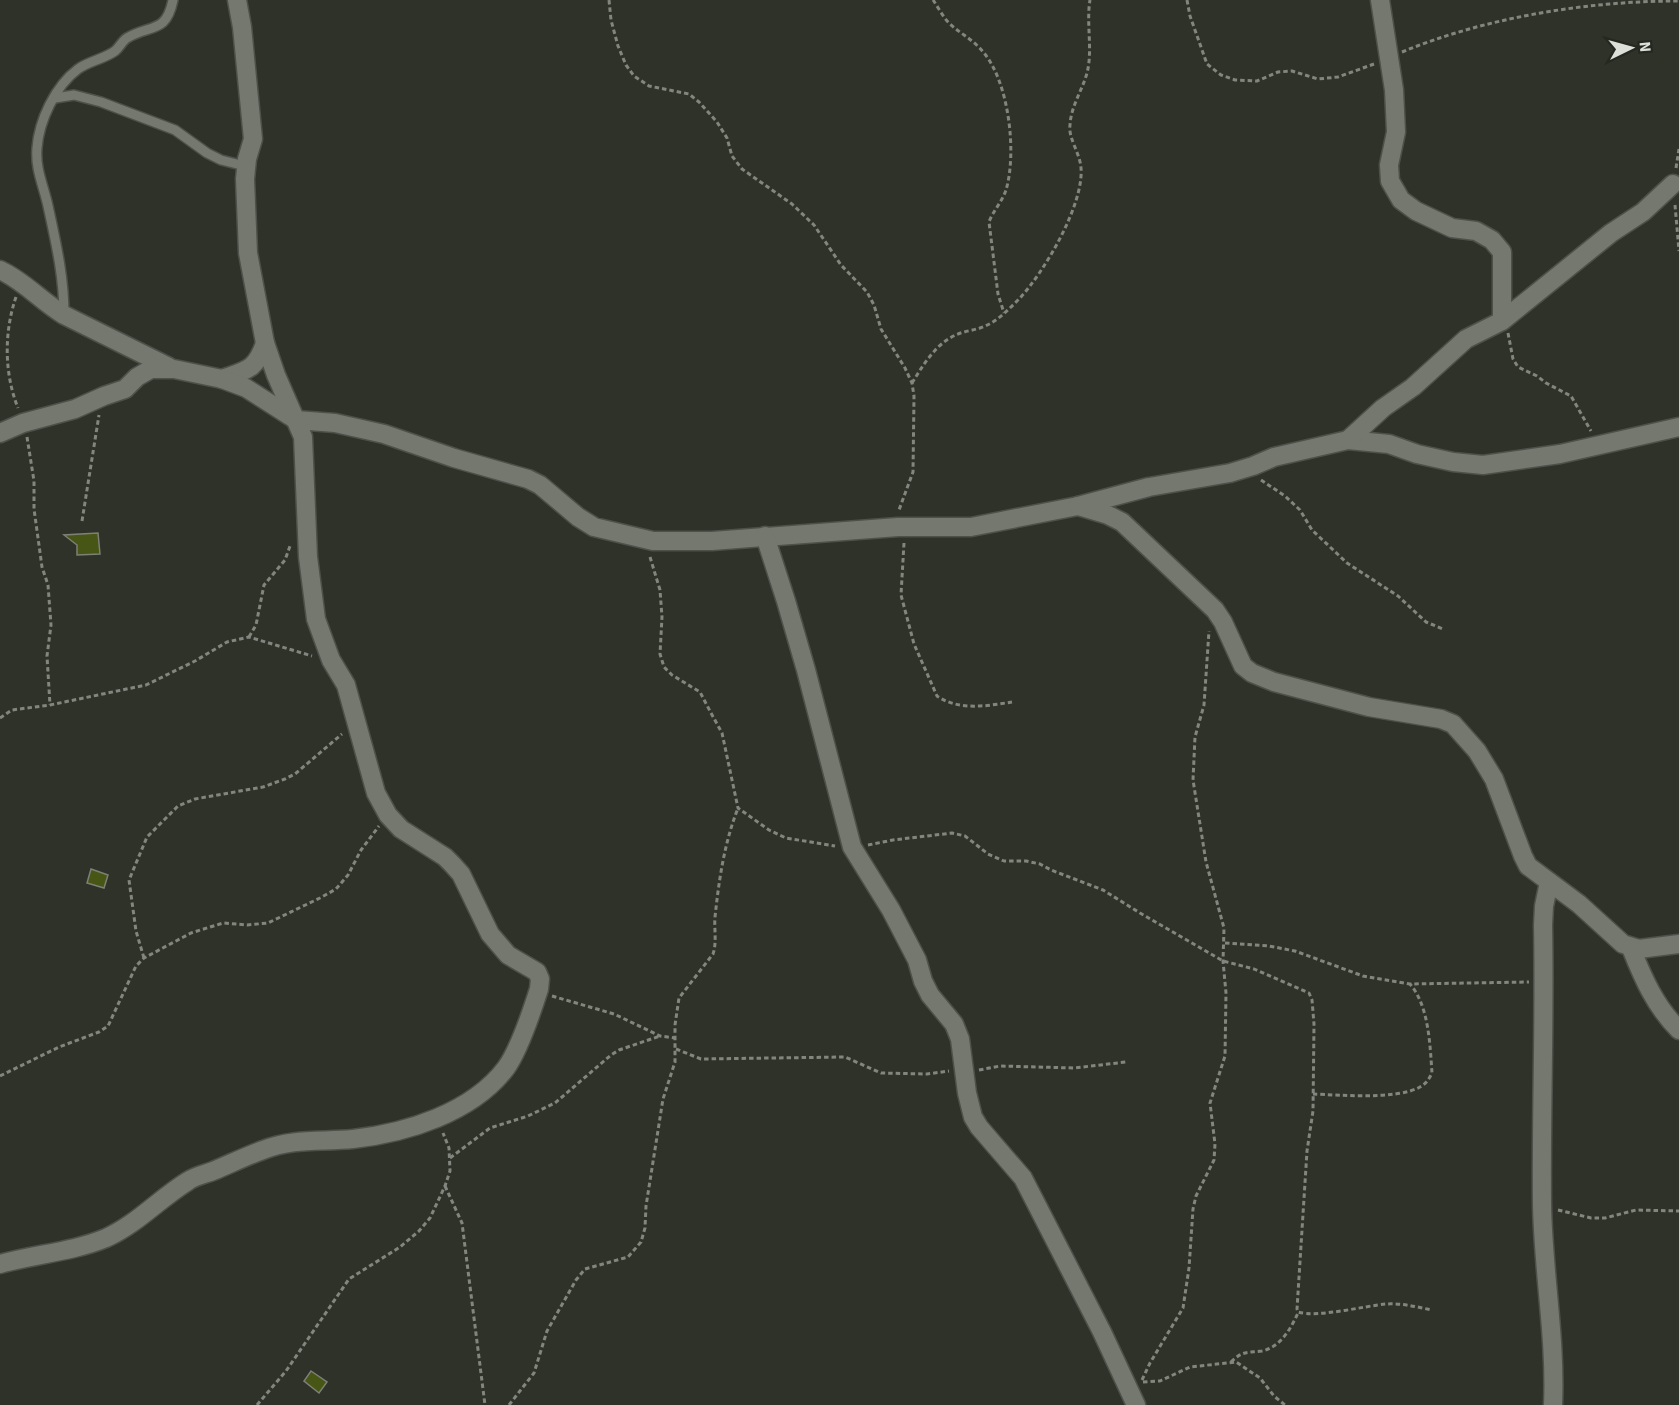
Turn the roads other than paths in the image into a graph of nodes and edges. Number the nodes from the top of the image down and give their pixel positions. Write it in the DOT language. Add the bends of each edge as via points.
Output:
graph roads {
  1 [pos="172,0"];
  2 [pos="237,0"];
  3 [pos="1380,0"];
  4 [pos="55,98"];
  5 [pos="245,166"];
  6 [pos="1673,184"];
  7 [pos="0,270"];
  8 [pos="64,315"];
  9 [pos="1502,321"];
  10 [pos="265,343"];
  11 [pos="174,369"];
  12 [pos="222,379"];
  13 [pos="296,420"];
  14 [pos="1679,428"];
  15 [pos="0,433"];
  16 [pos="1348,440"];
  17 [pos="1078,506"];
  18 [pos="765,536"];
  19 [pos="1549,882"];
  20 [pos="1679,944"];
  21 [pos="1631,948"];
  22 [pos="1679,1030"];
  23 [pos="0,1264"];
  24 [pos="1136,1405"];
  25 [pos="1553,1405"];
  1 -- 4 [label="lane" via="168,18 161,24 124,39 114,51 79,68"];
  2 -- 5 [label="street" via="252,132"];
  3 -- 9 [label="street" via="1394,90 1396,132 1390,181 1401,200 1416,211 1452,228 1476,231 1492,240 1502,252"];
  4 -- 5 [label="lane" via="74,95 102,102 175,129 207,153"];
  4 -- 8 [label="lane" via="44,117 37,165 59,253"];
  5 -- 10 [label="street" via="248,253"];
  6 -- 9 [label="street" via="1643,212"];
  7 -- 8 [label="street" via="24,283"];
  8 -- 11 [label="street"];
  9 -- 16 [label="street" via="1466,339"];
  10 -- 12 [label="street" via="254,365"];
  10 -- 13 [label="street"];
  11 -- 12 [label="street"];
  11 -- 15 [label="street" via="151,369 125,389"];
  12 -- 13 [label="street" via="246,388"];
  13 -- 18 [label="street" via="335,423 384,434 528,479 594,527 627,536 653,541"];
  13 -- 23 [label="street" via="303,437 308,557 316,619 331,660 346,685 376,793 401,829 444,857 461,874 494,939 508,955 537,972 539,989 506,1068 465,1104 415,1125 369,1137 305,1140 270,1147 189,1180 105,1238"];
  14 -- 16 [label="street" via="1509,463 1470,465 1389,444"];
  16 -- 17 [label="street" via="1274,457 1230,473 1149,487"];
  17 -- 18 [label="street" via="971,527 898,527"];
  17 -- 19 [label="street" via="1122,522 1208,602 1223,622 1243,666 1252,673 1368,707 1453,724 1494,778 1528,866"];
  18 -- 24 [label="street" via="806,670 852,847 891,910 930,995 954,1024 973,1117 1023,1178"];
  19 -- 21 [label="street"];
  19 -- 25 [label="street" via="1544,906 1542,1206 1553,1340"];
  20 -- 21 [label="street"];
  21 -- 22 [label="street" via="1664,1016"];
}
